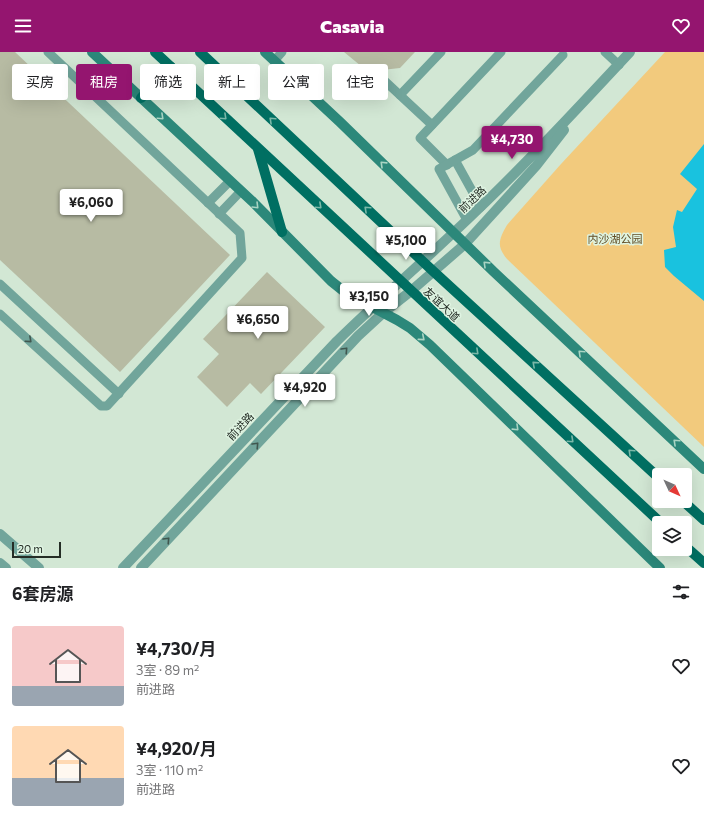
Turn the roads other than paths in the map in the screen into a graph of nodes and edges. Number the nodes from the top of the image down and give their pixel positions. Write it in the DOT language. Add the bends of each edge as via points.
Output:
graph roads {
  1 [pos="48,52"];
  2 [pos="92,52"];
  3 [pos="155,52"];
  4 [pos="200,52"];
  5 [pos="265,52"];
  6 [pos="282,52"];
  7 [pos="441,52"];
  8 [pos="501,52"];
  9 [pos="605,52"];
  10 [pos="630,52"];
  11 [pos="563,55"];
  12 [pos="274,61"];
  13 [pos="168,64"];
  14 [pos="619,65"];
  15 [pos="388,84"];
  16 [pos="196,91"];
  17 [pos="400,95"];
  18 [pos="140,97"];
  19 [pos="143,100"];
  20 [pos="584,103"];
  21 [pos="432,126"];
  22 [pos="258,149"];
  23 [pos="451,162"];
  24 [pos="230,181"];
  25 [pos="241,191"];
  26 [pos="208,203"];
  27 [pos="481,207"];
  28 [pos="219,214"];
  29 [pos="467,220"];
  30 [pos="282,232"];
  31 [pos="454,232"];
  32 [pos="465,244"];
  33 [pos="422,261"];
  34 [pos="433,271"];
  35 [pos="400,281"];
  36 [pos="0,284"];
  37 [pos="411,291"];
  38 [pos="372,306"];
  39 [pos="383,313"];
  40 [pos="0,314"];
  41 [pos="119,394"];
  42 [pos="704,469"];
  43 [pos="652,472"];
  44 [pos="691,508"];
  45 [pos="653,516"];
  46 [pos="704,520"];
  47 [pos="0,534"];
  48 [pos="692,552"];
  49 [pos="0,563"];
  50 [pos="704,563"];
  51 [pos="6,568"];
  52 [pos="39,568"];
  53 [pos="123,568"];
  54 [pos="141,568"];
  55 [pos="660,568"];
  1 -- 26 [label="lane"];
  2 -- 18 [label="main road"];
  3 -- 13 [label="main road, 友谊大道"];
  33 -- 4 [label="main road, 友谊大道, one-way"];
  5 -- 12 [label="main road"];
  6 -- 12 [label="lane"];
  7 -- 17 [label="lane"];
  8 -- 21 [label="lane"];
  9 -- 14 [label="lane"];
  10 -- 14 [label="street, 前进路"];
  11 -- 23 [label="lane" via="473,150"];
  31 -- 12 [label="main road, one-way"];
  14 -- 20 [label="street, 前进路"];
  15 -- 17 [label="lane"];
  16 -- 22 [label="main road, 友谊大道, one-way"];
  17 -- 21 [label="lane"];
  19 -- 24 [label="main road, one-way"];
  20 -- 27 [label="street, 前进路"];
  20 -- 32 [label="street, 前进路" via="536,166"];
  21 -- 23 [label="lane" via="420,138"];
  22 -- 30 [label="main road"];
  22 -- 35 [label="main road, 友谊大道, one-way"];
  23 -- 27 [label="lane"];
  23 -- 29 [label="lane" via="439,169"];
  24 -- 25 [label="main road"];
  24 -- 26 [label="lane"];
  25 -- 28 [label="lane"];
  25 -- 30 [label="main road, one-way"];
  26 -- 28 [label="lane"];
  27 -- 29 [label="street, 前进路"];
  28 -- 41 [label="lane" via="240,233 242,258"];
  29 -- 31 [label="street, 前进路"];
  30 -- 38 [label="main road" via="331,281 346,293"];
  31 -- 32 [label="main road"];
  31 -- 33 [label="street, 前进路"];
  32 -- 34 [label="street, 前进路"];
  42 -- 32 [label="main road, one-way"];
  33 -- 34 [label="main road, 友谊大道"];
  33 -- 35 [label="street, 前进路"];
  34 -- 37 [label="street, 前进路"];
  43 -- 34 [label="main road, 友谊大道, one-way"];
  35 -- 37 [label="main road, 友谊大道"];
  35 -- 38 [label="street, 前进路"];
  36 -- 41 [label="lane"];
  37 -- 39 [label="street, 前进路"];
  37 -- 45 [label="main road, 友谊大道, one-way"];
  38 -- 39 [label="main road"];
  38 -- 53 [label="street, 前进路"];
  54 -- 39 [label="street, 前进路, one-way" via="358,336"];
  39 -- 55 [label="main road, one-way" via="410,328 430,345"];
  40 -- 41 [label="lane, one-way" via="101,406 107,406"];
  44 -- 46 [label="main road"];
  47 -- 52 [label="street"];
  48 -- 50 [label="main road"];
  49 -- 51 [label="street"];
}
